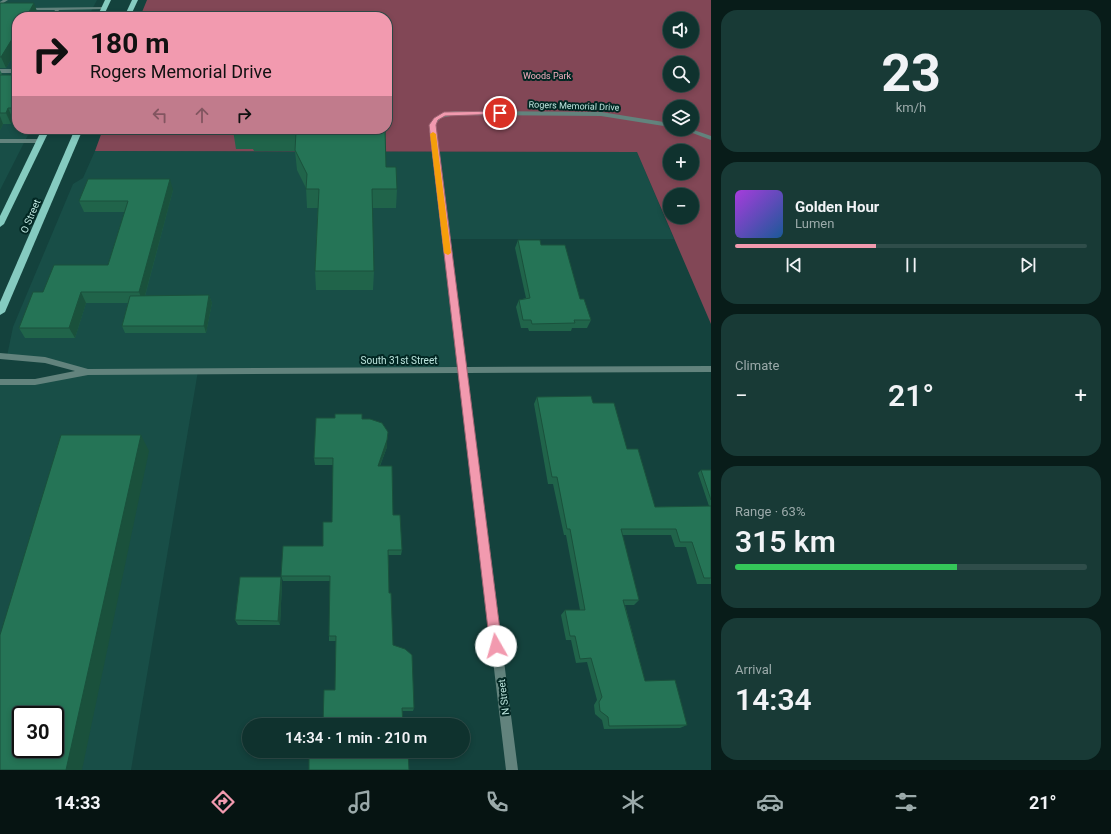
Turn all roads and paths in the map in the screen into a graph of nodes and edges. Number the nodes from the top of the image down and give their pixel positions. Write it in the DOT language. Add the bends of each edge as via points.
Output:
graph roads {
  1 [pos="6,0"];
  2 [pos="108,0"];
  3 [pos="135,0"];
  4 [pos="0,4"];
  5 [pos="104,8"];
  6 [pos="22,9"];
  7 [pos="58,9"];
  8 [pos="56,12"];
  9 [pos="102,12"];
  10 [pos="129,12"];
  11 [pos="0,70"];
  12 [pos="12,71"];
  13 [pos="663,124"];
  14 [pos="432,125"];
  15 [pos="44,134"];
  16 [pos="77,134"];
  17 [pos="699,134"];
  18 [pos="711,138"];
  19 [pos="0,141"];
  20 [pos="40,141"];
  21 [pos="0,224"];
  22 [pos="0,312"];
  23 [pos="0,356"];
  24 [pos="462,370"];
  25 [pos="711,370"];
  26 [pos="88,372"];
  27 [pos="0,382"];
  28 [pos="512,770"];
  1 -- 4 [label="street"];
  2 -- 5 [label="main road"];
  3 -- 10 [label="main road"];
  5 -- 7 [label="street" via="75,6"];
  5 -- 9 [label="main road"];
  6 -- 7 [label="street"];
  7 -- 8 [label="street"];
  11 -- 12 [label="street"];
  13 -- 14 [label="street, Rogers Memorial Drive" via="601,114 455,113 444,114"];
  14 -- 24 [label="street, N Street"];
  15 -- 20 [label="main road"];
  16 -- 22 [label="main road, O Street"];
  17 -- 18 [label="street"];
  19 -- 20 [label="street"];
  20 -- 21 [label="main road"];
  23 -- 26 [label="street, South 31st Street" via="45,360"];
  24 -- 25 [label="street, South 31st Street"];
  24 -- 26 [label="street, South 31st Street"];
  24 -- 28 [label="street, N Street"];
  26 -- 27 [label="street, South 31st Street" via="35,382"];
}
